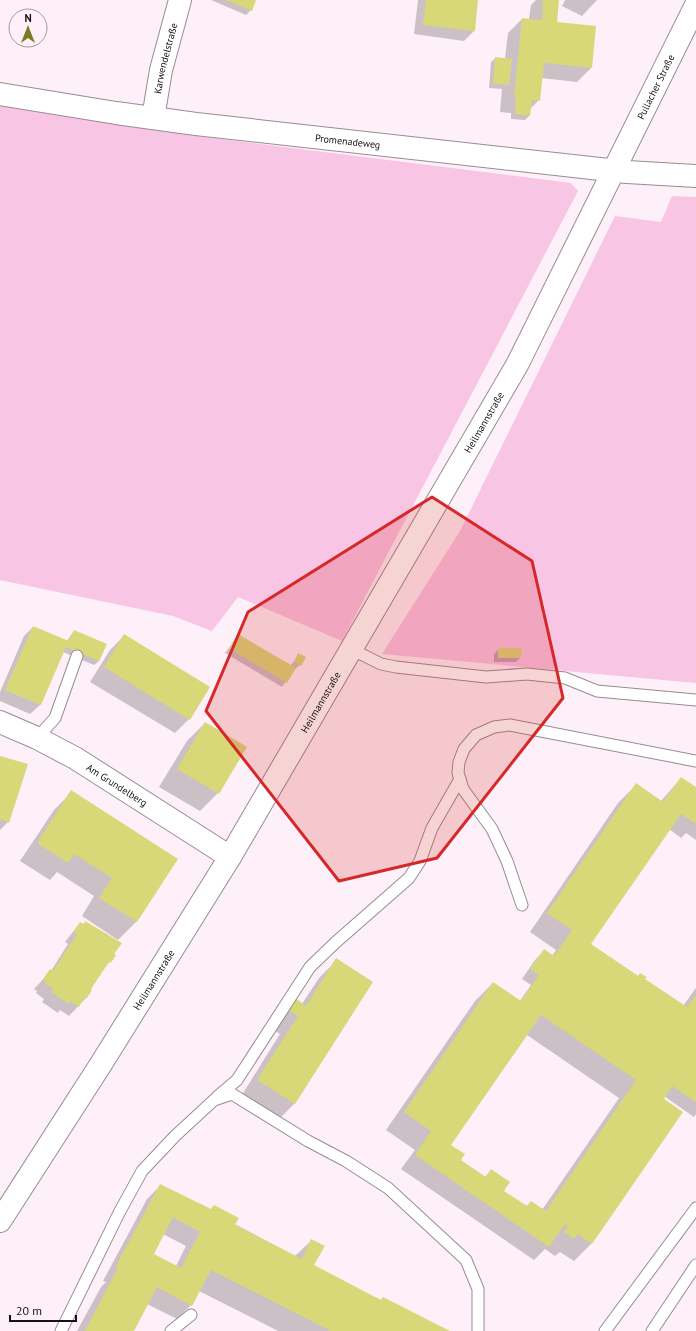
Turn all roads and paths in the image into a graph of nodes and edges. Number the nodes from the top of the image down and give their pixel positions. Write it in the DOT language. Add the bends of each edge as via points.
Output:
graph roads {
  1 [pos="180,0"];
  2 [pos="696,5"];
  3 [pos="0,94"];
  4 [pos="153,118"];
  5 [pos="615,169"];
  6 [pos="696,176"];
  7 [pos="351,649"];
  8 [pos="77,656"];
  9 [pos="696,700"];
  10 [pos="0,722"];
  11 [pos="37,738"];
  12 [pos="696,761"];
  13 [pos="460,780"];
  14 [pos="230,857"];
  15 [pos="522,905"];
  16 [pos="214,1100"];
  17 [pos="696,1208"];
  18 [pos="0,1221"];
  19 [pos="696,1265"];
  20 [pos="191,1314"];
  21 [pos="61,1331"];
  22 [pos="171,1331"];
  23 [pos="478,1331"];
  24 [pos="605,1331"];
  25 [pos="652,1331"];
  1 -- 4 [label="street, Karwendelstraße" via="161,70"];
  2 -- 5 [label="street, Pullacher Straße"];
  3 -- 4 [label="street, Promenadeweg"];
  4 -- 5 [label="street, Promenadeweg" via="303,137"];
  5 -- 6 [label="street, Promenadeweg"];
  5 -- 7 [label="street, Heilmannstraße" via="517,365"];
  7 -- 9 [label="lane" via="381,664 396,667 486,677 535,674 565,678 597,691"];
  7 -- 14 [label="street, Heilmannstraße"];
  8 -- 11 [label="lane" via="55,718"];
  10 -- 11 [label="street, Am Grundelberg"];
  11 -- 14 [label="street, Am Grundelberg" via="75,758"];
  12 -- 13 [label="lane" via="510,725 494,727 476,734 458,762"];
  13 -- 15 [label="lane" via="463,789 492,829"];
  13 -- 16 [label="lane" via="432,828 420,860 409,878 310,967 237,1080"];
  14 -- 18 [label="street, Heilmannstraße"];
  16 -- 21 [label="lane" via="142,1171"];
  16 -- 23 [label="lane" via="232,1094 388,1188 466,1260 478,1289"];
  17 -- 24 [label="lane"];
  19 -- 25 [label="lane"];
  20 -- 22 [label="lane"];
}
